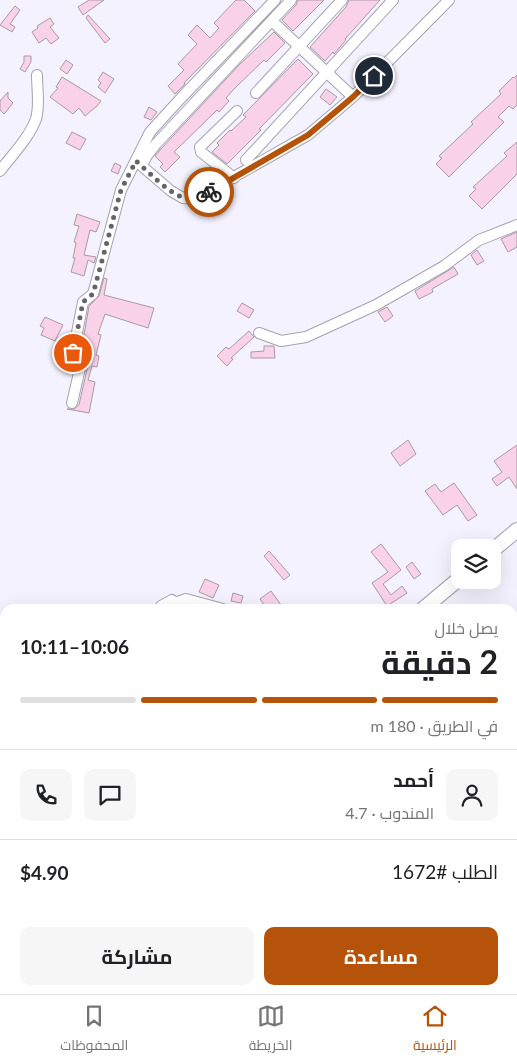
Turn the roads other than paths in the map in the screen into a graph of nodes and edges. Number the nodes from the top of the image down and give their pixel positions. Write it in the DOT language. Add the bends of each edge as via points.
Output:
graph roads {
  1 [pos="275,0"];
  2 [pos="291,0"];
  3 [pos="342,0"];
  4 [pos="394,0"];
  5 [pos="449,0"];
  6 [pos="272,21"];
  7 [pos="299,46"];
  8 [pos="327,72"];
  9 [pos="37,75"];
  10 [pos="256,93"];
  11 [pos="353,97"];
  12 [pos="236,111"];
  13 [pos="246,160"];
  14 [pos="139,164"];
  15 [pos="0,171"];
  16 [pos="234,178"];
  17 [pos="517,225"];
  18 [pos="259,333"];
  19 [pos="72,402"];
  20 [pos="517,530"];
  21 [pos="501,543"];
  22 [pos="451,586"];
  23 [pos="165,604"];
  24 [pos="175,604"];
  25 [pos="180,604"];
  26 [pos="205,604"];
  27 [pos="429,604"];
  1 -- 14 [label="street" via="150,132"];
  2 -- 6 [label="street"];
  3 -- 7 [label="street"];
  4 -- 8 [label="street"];
  5 -- 11 [label="street"];
  6 -- 7 [label="street"];
  6 -- 14 [label="street"];
  7 -- 8 [label="street"];
  7 -- 10 [label="street"];
  8 -- 11 [label="street"];
  8 -- 13 [label="street"];
  9 -- 15 [label="street" via="36,118"];
  11 -- 16 [label="street" via="308,135"];
  12 -- 16 [label="street" via="200,147 201,152"];
  14 -- 16 [label="street" via="183,198 195,199"];
  14 -- 19 [label="street" via="121,190 93,294 83,302 73,353 81,364"];
  17 -- 18 [label="street" via="479,240 444,266 376,306 306,337 281,341"];
  20 -- 21 [label="main road"];
  22 -- 27 [label="main road"];
  23 -- 24 [label="street" via="172,600"];
  25 -- 26 [label="street" via="186,599"];
}
